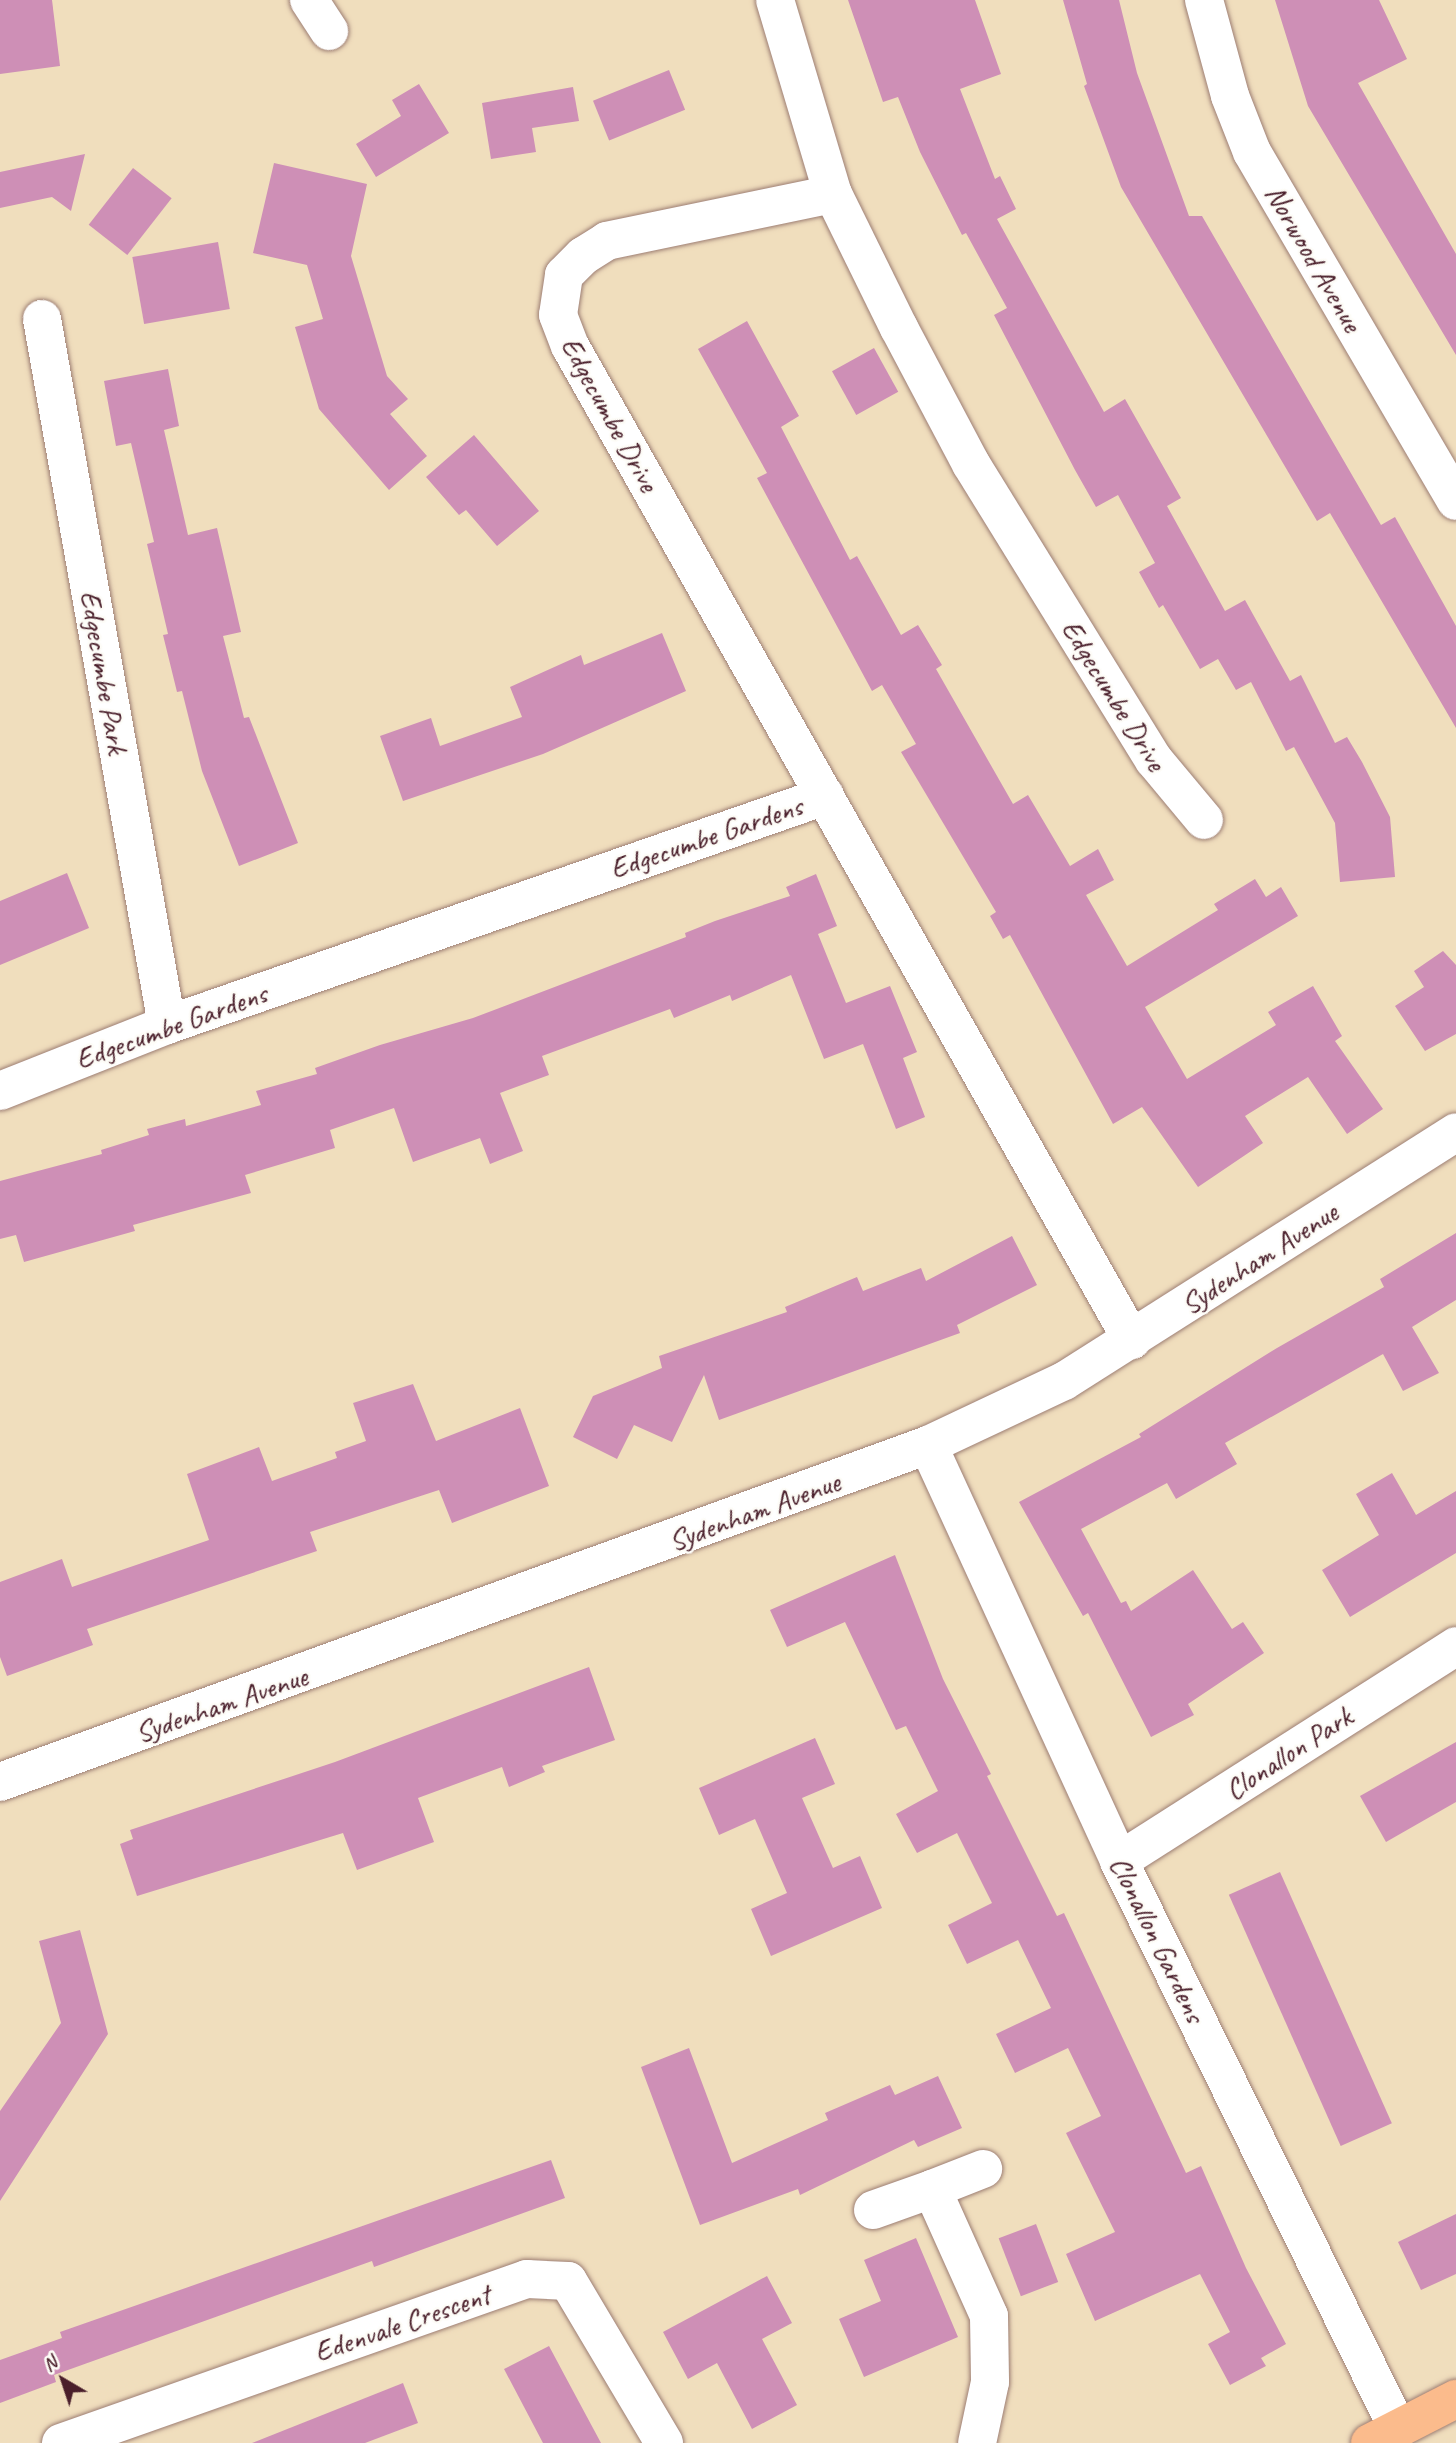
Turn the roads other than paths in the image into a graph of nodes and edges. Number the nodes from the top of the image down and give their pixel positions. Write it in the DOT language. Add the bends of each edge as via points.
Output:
graph roads {
  1 [pos="775,0"];
  2 [pos="1204,0"];
  3 [pos="833,194"];
  4 [pos="42,319"];
  5 [pos="1456,501"];
  6 [pos="825,796"];
  7 [pos="1204,820"];
  8 [pos="167,1025"];
  9 [pos="0,1091"];
  10 [pos="1456,1132"];
  11 [pos="1132,1340"];
  12 [pos="928,1446"];
  13 [pos="1456,1646"];
  14 [pos="0,1782"];
  15 [pos="1119,1861"];
  16 [pos="983,2169"];
  17 [pos="932,2189"];
  18 [pos="873,2210"];
  19 [pos="1456,2399"];
  20 [pos="1384,2436"];
  21 [pos="61,2443"];
  22 [pos="664,2443"];
  23 [pos="977,2443"];
  1 -- 3 [label="street, Edgecumbe Drive"];
  2 -- 5 [label="street, Norwood Avenue" via="1230,96 1252,152"];
  3 -- 6 [label="street, Edgecumbe Drive" via="607,242 572,264 557,301 570,346"];
  3 -- 7 [label="street, Edgecumbe Drive" via="971,464 1154,760"];
  4 -- 8 [label="street, Edgecumbe Park"];
  6 -- 8 [label="street, Edgecumbe Gardens"];
  6 -- 11 [label="street, Edgecumbe Gardens"];
  8 -- 9 [label="street, Edgecumbe Gardens"];
  10 -- 11 [label="street, Sydenham Avenue"];
  11 -- 12 [label="street, Sydenham Avenue" via="1064,1381"];
  12 -- 14 [label="street, Sydenham Avenue"];
  12 -- 15 [label="street, Clonallon Gardens"];
  13 -- 15 [label="street, Clonallon Park"];
  15 -- 20 [label="street, Clonallon Gardens"];
  16 -- 17 [label="street"];
  17 -- 18 [label="street"];
  17 -- 23 [label="street" via="989,2315 990,2382"];
  19 -- 20 [label="main road"];
  21 -- 22 [label="street, Edenvale Crescent" via="527,2279 568,2281"];
}
